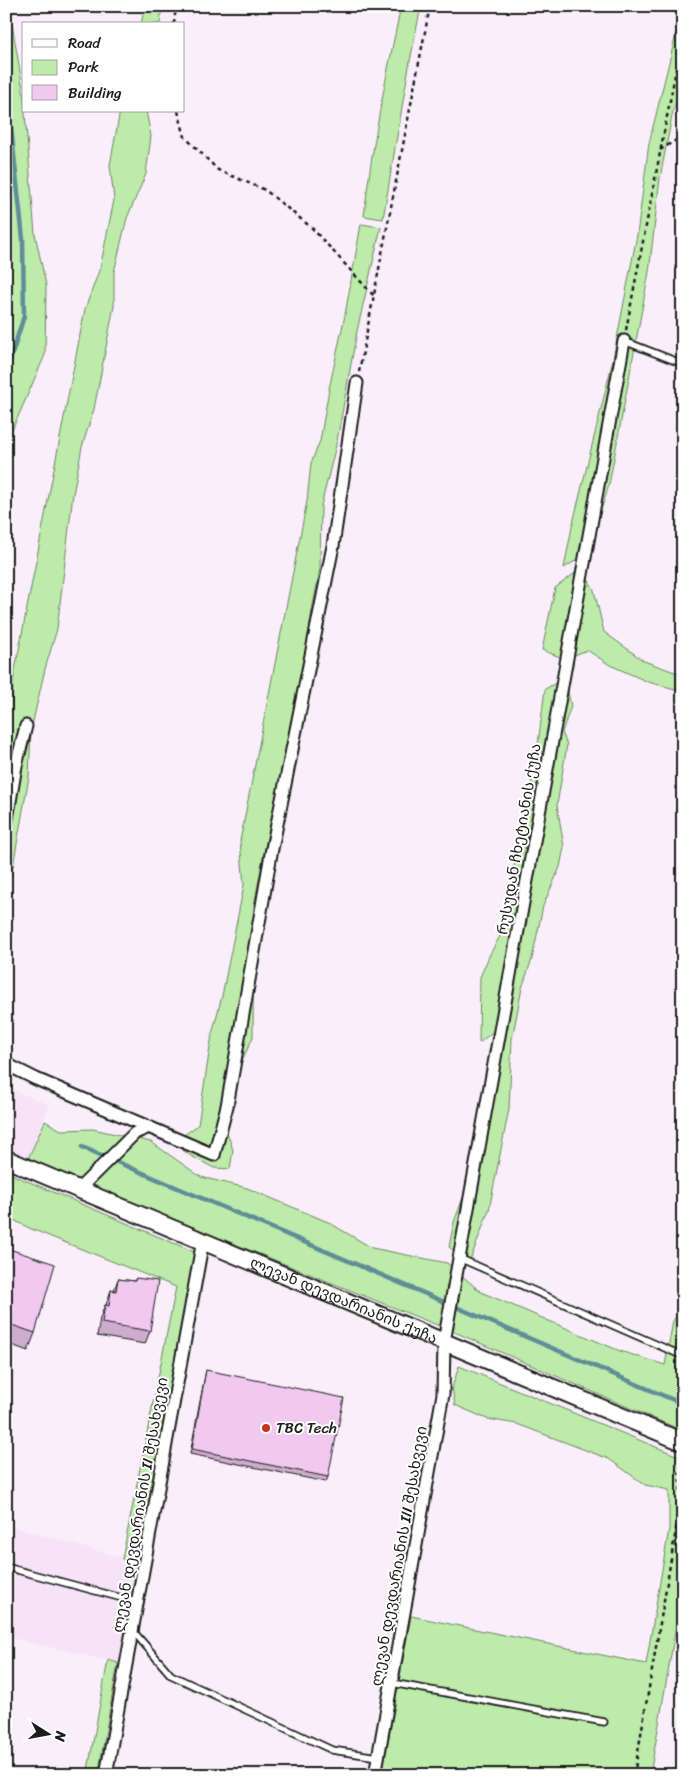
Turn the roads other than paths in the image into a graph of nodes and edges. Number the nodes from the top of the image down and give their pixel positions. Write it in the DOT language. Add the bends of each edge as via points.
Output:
graph roads {
  1 [pos="624,341"];
  2 [pos="683,364"];
  3 [pos="357,383"];
  4 [pos="26,726"];
  5 [pos="6,825"];
  6 [pos="6,1064"];
  7 [pos="149,1127"];
  8 [pos="6,1159"];
  9 [pos="79,1189"];
  10 [pos="203,1240"];
  11 [pos="459,1258"];
  12 [pos="444,1342"];
  13 [pos="683,1356"];
  14 [pos="683,1442"];
  15 [pos="6,1567"];
  16 [pos="137,1602"];
  17 [pos="132,1630"];
  18 [pos="392,1683"];
  19 [pos="604,1722"];
  20 [pos="378,1757"];
  21 [pos="106,1775"];
  22 [pos="375,1775"];
  1 -- 2 [label="lane"];
  1 -- 11 [label="street, რუსუდან ჩხეტიანის ქუჩა"];
  3 -- 7 [label="street" via="333,546 271,854 227,1106 214,1154"];
  4 -- 5 [label="street"];
  6 -- 7 [label="street"];
  7 -- 9 [label="street" via="135,1133"];
  8 -- 9 [label="main road, ლევან დევდარიანის ქუჩა"];
  9 -- 10 [label="main road, ლევან დევდარიანის ქუჩა"];
  10 -- 12 [label="main road, ლევან დევდარიანის ქუჩა"];
  10 -- 16 [label="street, ლევან დევდარიანის II შესახვევი"];
  11 -- 12 [label="street, რუსუდან ჩხეტიანის ქუჩა"];
  11 -- 13 [label="lane"];
  12 -- 14 [label="main road, ლევან დევდარიანის ქუჩა"];
  12 -- 18 [label="street, ლევან დევდარიანის III შესახვევი" via="443,1394"];
  15 -- 16 [label="lane"];
  16 -- 17 [label="street, ლევან დევდარიანის II შესახვევი"];
  17 -- 20 [label="lane" via="171,1675 332,1750"];
  17 -- 21 [label="street, ლევან დევდარიანის II შესახვევი"];
  18 -- 19 [label="lane"];
  18 -- 20 [label="street, ლევან დევდარიანის III შესახვევი"];
  20 -- 22 [label="street, ლევან დევდარიანის III შესახვევი"];
}
